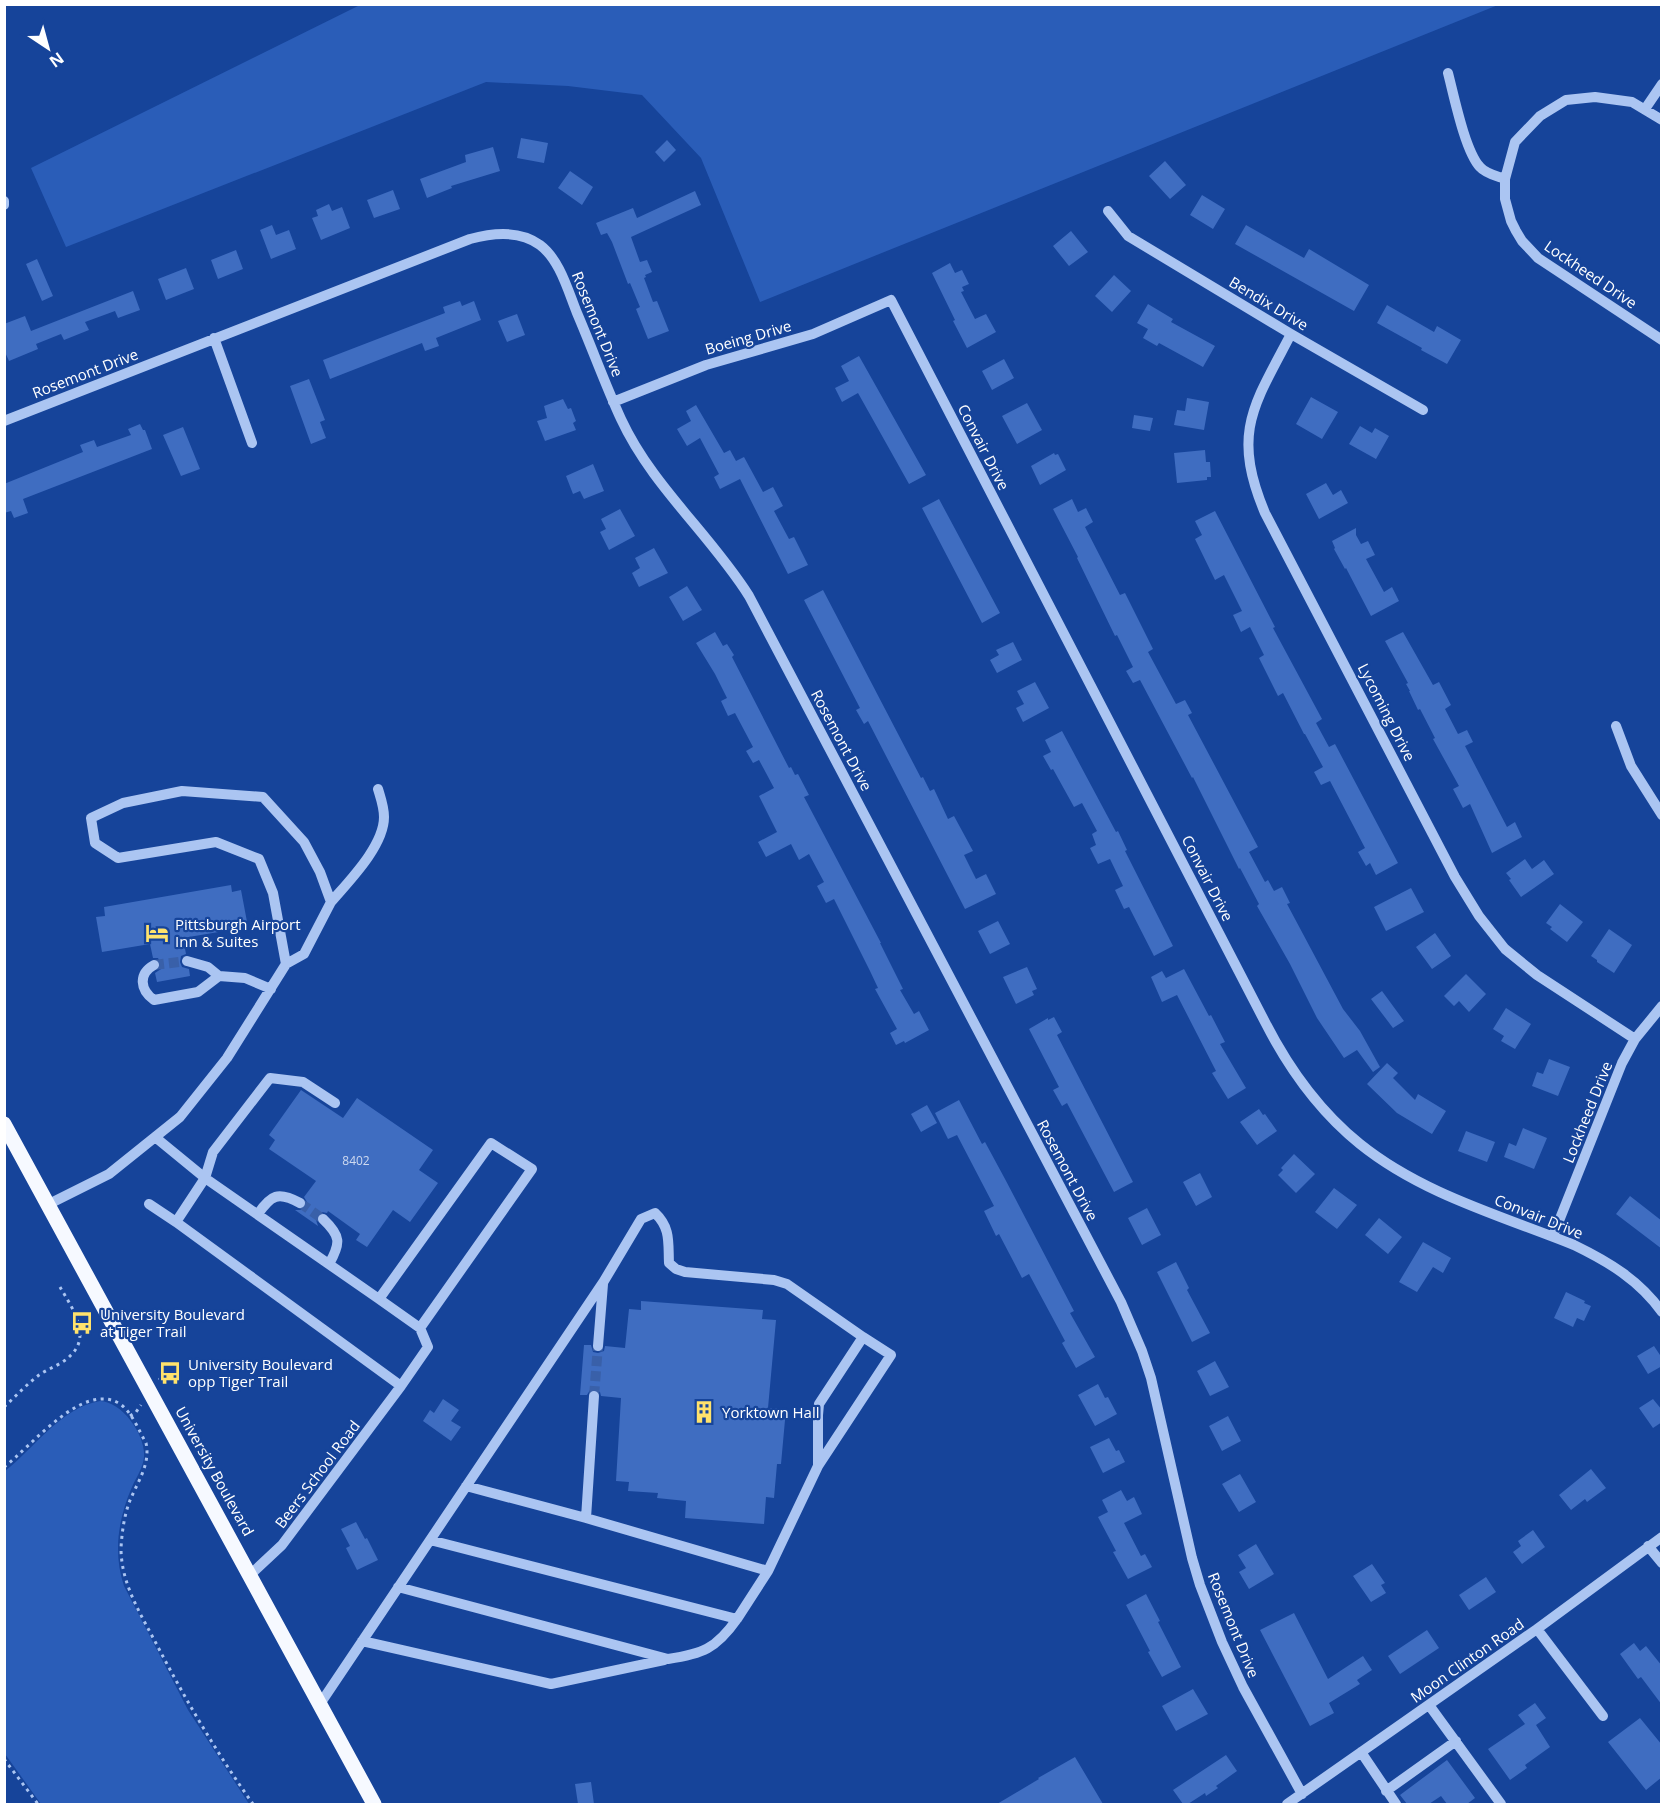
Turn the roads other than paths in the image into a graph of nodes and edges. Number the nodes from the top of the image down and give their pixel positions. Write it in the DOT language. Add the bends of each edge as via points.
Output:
graph roads {
  1 [pos="1448,73"];
  2 [pos="1662,84"];
  3 [pos="1646,109"];
  4 [pos="1662,120"];
  5 [pos="1505,179"];
  6 [pos="1108,211"];
  7 [pos="891,300"];
  8 [pos="1291,334"];
  9 [pos="214,338"];
  10 [pos="1662,340"];
  11 [pos="613,402"];
  12 [pos="1423,410"];
  13 [pos="4,421"];
  14 [pos="252,443"];
  15 [pos="1616,726"];
  16 [pos="378,789"];
  17 [pos="1662,815"];
  18 [pos="331,902"];
  19 [pos="188,961"];
  20 [pos="286,963"];
  21 [pos="154,965"];
  22 [pos="219,976"];
  23 [pos="270,989"];
  24 [pos="1662,1006"];
  25 [pos="1635,1039"];
  26 [pos="335,1103"];
  27 [pos="4,1124"];
  28 [pos="155,1137"];
  29 [pos="205,1178"];
  30 [pos="300,1203"];
  31 [pos="50,1204"];
  32 [pos="149,1204"];
  33 [pos="258,1214"];
  34 [pos="323,1219"];
  35 [pos="176,1222"];
  36 [pos="1553,1236"];
  37 [pos="329,1264"];
  38 [pos="604,1281"];
  39 [pos="379,1299"];
  40 [pos="1662,1312"];
  41 [pos="420,1328"];
  42 [pos="862,1336"];
  43 [pos="598,1346"];
  44 [pos="401,1386"];
  45 [pos="594,1396"];
  46 [pos="818,1466"];
  47 [pos="466,1486"];
  48 [pos="586,1518"];
  49 [pos="1662,1537"];
  50 [pos="430,1540"];
  51 [pos="1648,1546"];
  52 [pos="1662,1563"];
  53 [pos="768,1571"];
  54 [pos="251,1574"];
  55 [pos="398,1587"];
  56 [pos="737,1619"];
  57 [pos="1537,1629"];
  58 [pos="362,1641"];
  59 [pos="668,1659"];
  60 [pos="320,1704"];
  61 [pos="1429,1705"];
  62 [pos="1603,1716"];
  63 [pos="1456,1742"];
  64 [pos="1361,1752"];
  65 [pos="1386,1791"];
  66 [pos="1302,1794"];
  67 [pos="374,1804"];
  68 [pos="1287,1804"];
  69 [pos="1396,1804"];
  70 [pos="1501,1804"];
  1 -- 5 [label="street" via="1471,156 1481,169"];
  2 -- 3 [label="street"];
  3 -- 4 [label="street, Lockheed Drive"];
  3 -- 5 [label="street, Lockheed Drive" via="1632,102 1595,97 1566,100 1540,116 1515,142"];
  5 -- 10 [label="street, Lockheed Drive" via="1511,221 1529,250"];
  6 -- 8 [label="street, Bendix Drive" via="1128,236"];
  7 -- 11 [label="street, Boeing Drive" via="813,334 706,365"];
  7 -- 36 [label="street, Convair Drive" via="1294,1073 1335,1121 1379,1158 1437,1190"];
  8 -- 12 [label="street, Bendix Drive"];
  8 -- 25 [label="street, Lycoming Drive" via="1258,397 1248,435 1251,476 1265,513 1479,916 1520,962"];
  9 -- 11 [label="street, Rosemont Drive" via="452,245 486,235 516,236 541,245 550,255"];
  9 -- 13 [label="street, Rosemont Drive"];
  9 -- 14 [label="street"];
  11 -- 66 [label="street, Rosemont Drive" via="642,458 728,563 749,596 1121,1302 1151,1378 1192,1558 1211,1615 1243,1686"];
  15 -- 17 [label="street" via="1631,766"];
  16 -- 18 [label="street" via="384,820 376,845"];
  18 -- 20 [label="street" via="304,954"];
  18 -- 20 [label="street" via="304,842 263,797 182,791 123,803 91,818 94,843 118,858 216,842 259,859 273,893"];
  19 -- 22 [label="street" via="208,967"];
  20 -- 23 [label="street"];
  21 -- 22 [label="street" via="143,975 142,986 154,1000 198,992"];
  22 -- 23 [label="street" via="245,978"];
  23 -- 28 [label="street" via="227,1058 180,1117"];
  24 -- 25 [label="street, Lockheed Drive"];
  25 -- 36 [label="street, Lockheed Drive" via="1607,1098"];
  26 -- 29 [label="street" via="303,1082 270,1078 213,1152"];
  27 -- 31 [label="main road, University Boulevard"];
  28 -- 29 [label="street"];
  28 -- 31 [label="street" via="109,1174"];
  29 -- 33 [label="street"];
  29 -- 35 [label="street"];
  30 -- 33 [label="street" via="288,1196 274,1197"];
  31 -- 54 [label="main road, University Boulevard"];
  32 -- 35 [label="street"];
  33 -- 37 [label="street"];
  34 -- 37 [label="street" via="334,1229 339,1242"];
  35 -- 44 [label="street"];
  36 -- 40 [label="street, Convair Drive" via="1622,1272"];
  37 -- 39 [label="street"];
  38 -- 42 [label="street" via="641,1219 655,1213 664,1224 669,1263 676,1269 787,1284"];
  38 -- 43 [label="street"];
  38 -- 47 [label="street"];
  39 -- 41 [label="street"];
  39 -- 41 [label="street" via="491,1143 532,1169"];
  41 -- 44 [label="street, Beers School Road" via="428,1347"];
  42 -- 46 [label="street" via="819,1404"];
  42 -- 46 [label="street" via="891,1355"];
  44 -- 54 [label="street, Beers School Road" via="282,1545"];
  45 -- 48 [label="street"];
  46 -- 53 [label="street"];
  47 -- 48 [label="street"];
  47 -- 50 [label="street"];
  48 -- 53 [label="street"];
  49 -- 51 [label="street, Moon Clinton Road"];
  50 -- 55 [label="street"];
  50 -- 56 [label="street"];
  51 -- 52 [label="street"];
  51 -- 57 [label="street, Moon Clinton Road"];
  53 -- 56 [label="street"];
  54 -- 60 [label="main road, University Boulevard"];
  55 -- 58 [label="street"];
  55 -- 59 [label="street"];
  56 -- 59 [label="street" via="727,1633 702,1653"];
  57 -- 61 [label="street, Moon Clinton Road"];
  57 -- 62 [label="street"];
  58 -- 59 [label="street" via="551,1684"];
  58 -- 60 [label="street"];
  60 -- 67 [label="main road, University Boulevard"];
  61 -- 63 [label="street"];
  61 -- 64 [label="street, Moon Clinton Road"];
  63 -- 65 [label="street"];
  63 -- 70 [label="street"];
  64 -- 65 [label="street"];
  64 -- 66 [label="street, Moon Clinton Road"];
  65 -- 69 [label="street"];
  66 -- 68 [label="street, Moon Clinton Road"];
}
